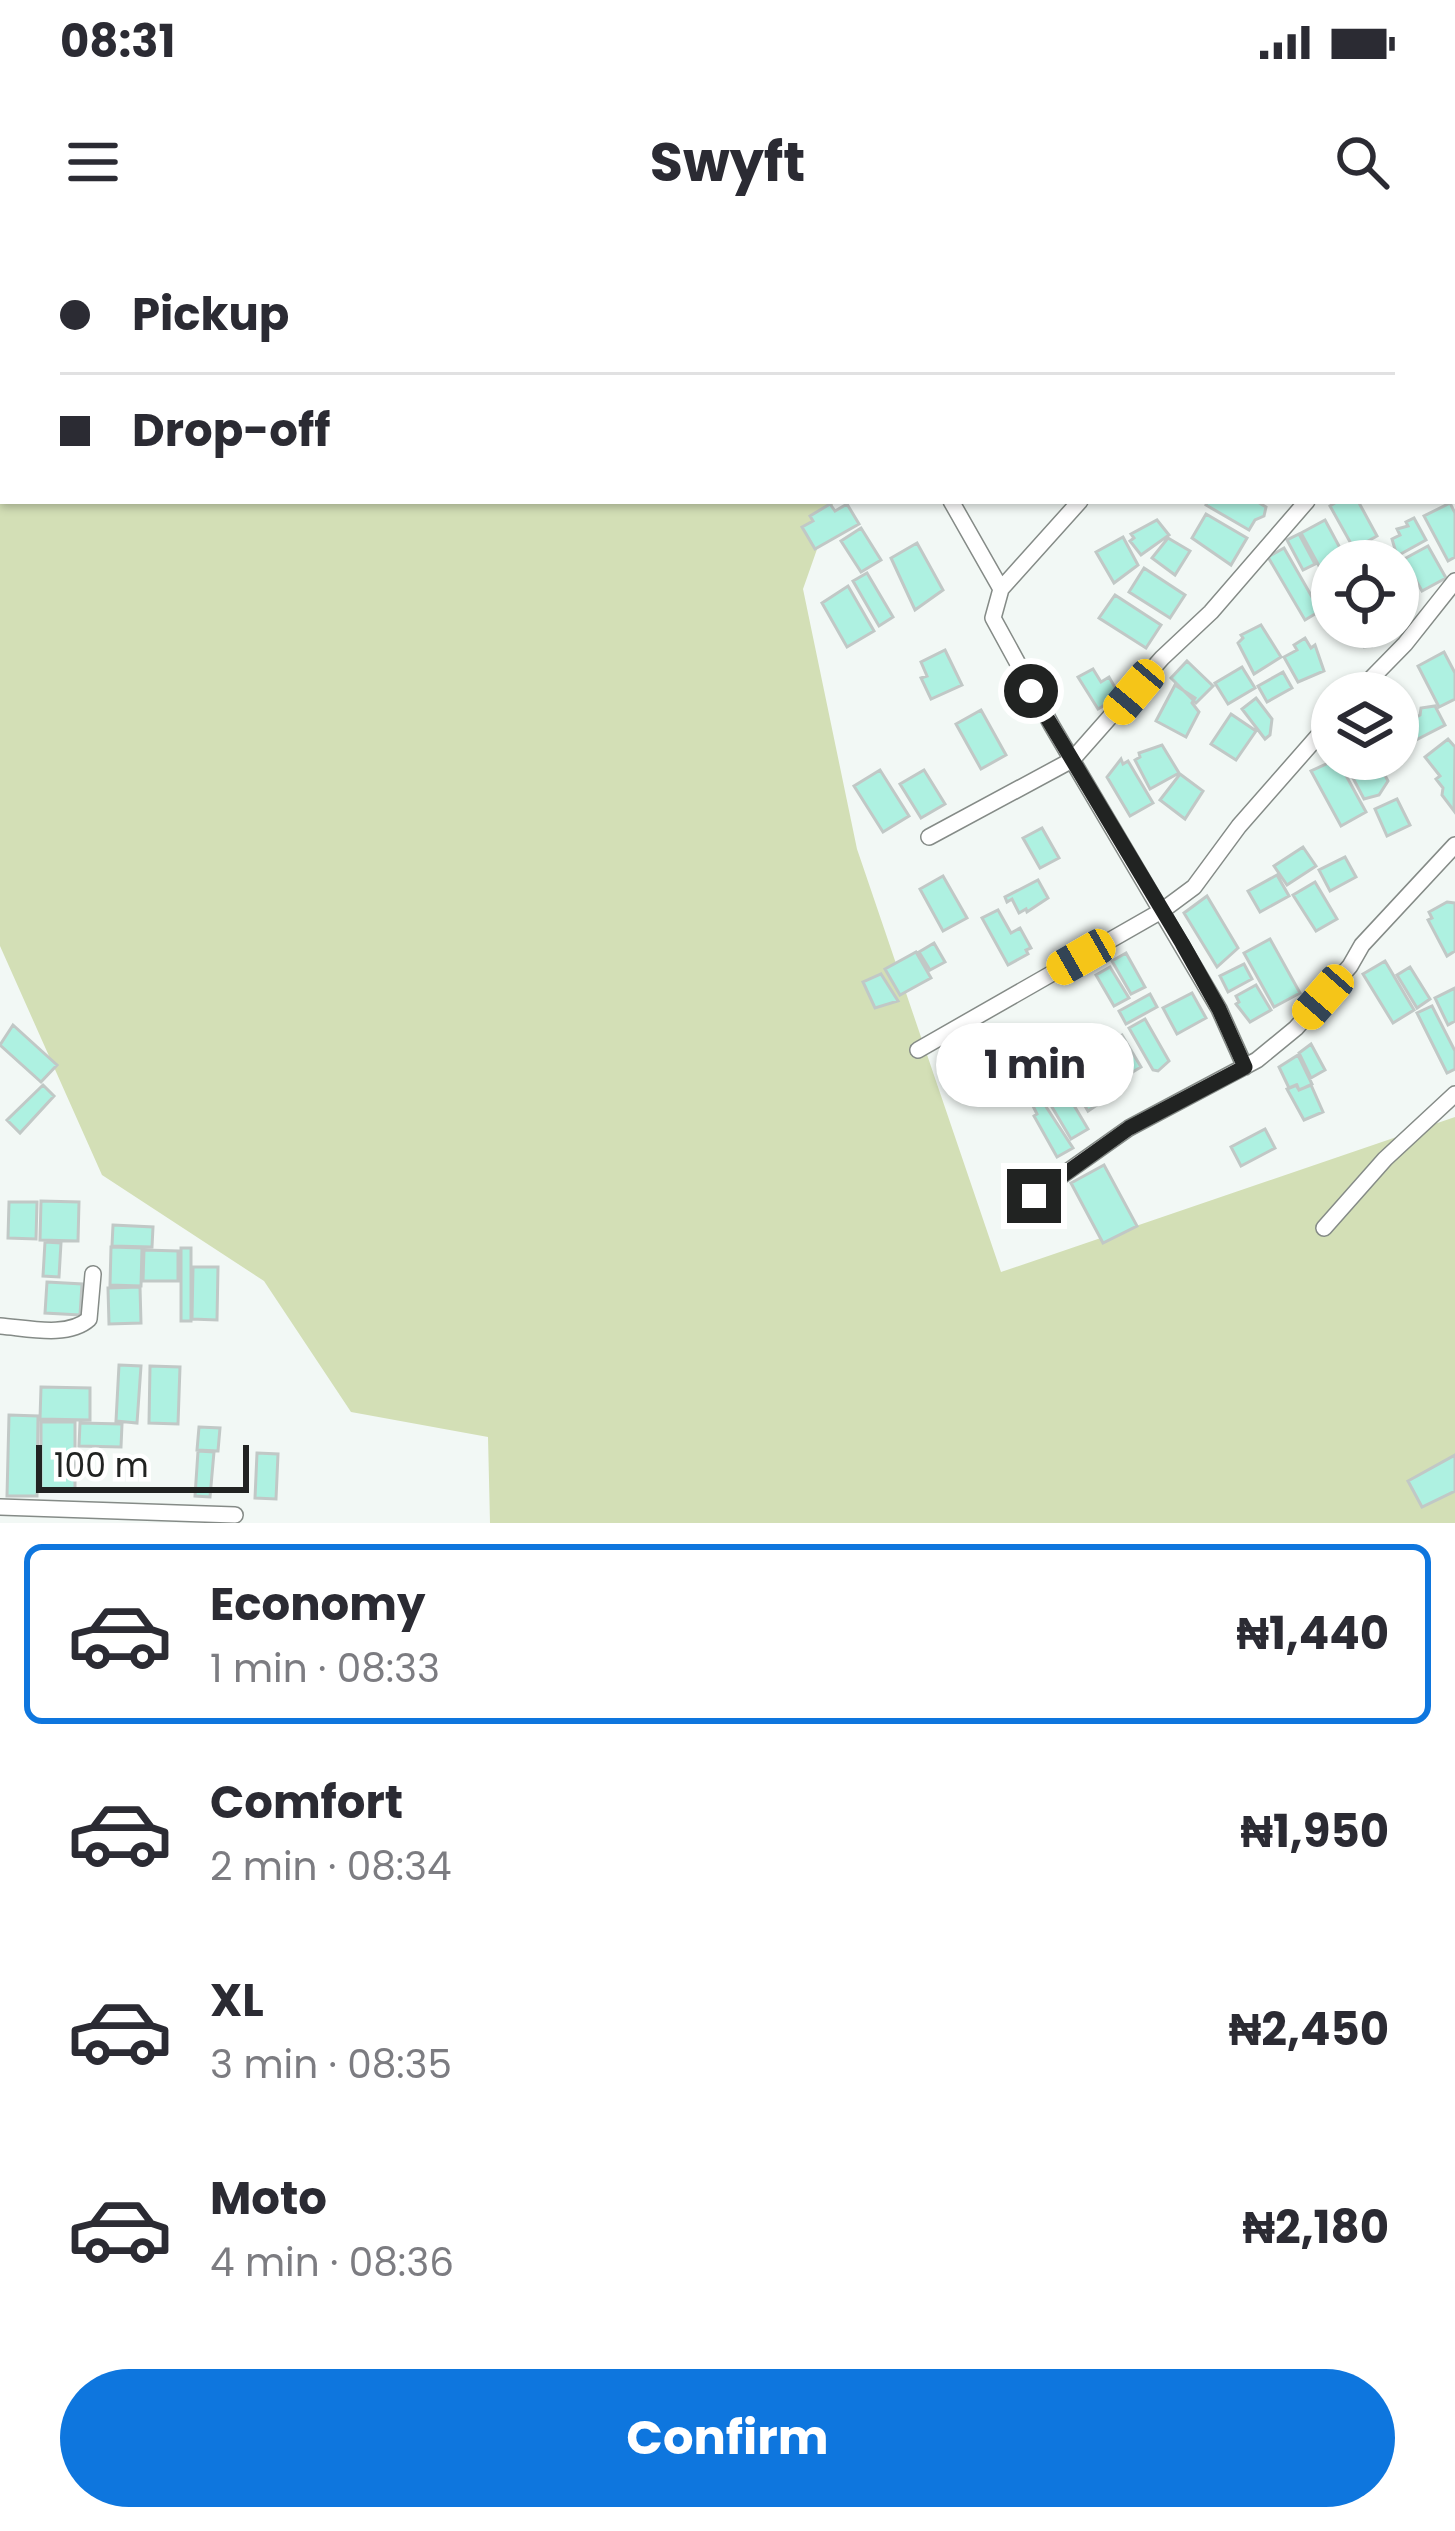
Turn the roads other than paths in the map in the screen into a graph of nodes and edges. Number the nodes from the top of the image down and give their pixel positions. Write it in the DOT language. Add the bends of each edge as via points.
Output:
graph roads {
  1 [pos="953,504"];
  2 [pos="1077,504"];
  3 [pos="1304,504"];
  4 [pos="1455,581"];
  5 [pos="1001,589"];
  6 [pos="1378,672"];
  7 [pos="1311,744"];
  8 [pos="1072,760"];
  9 [pos="929,837"];
  10 [pos="1455,845"];
  11 [pos="1163,910"];
  12 [pos="918,1050"];
  13 [pos="1245,1067"];
  14 [pos="1455,1094"];
  15 [pos="1034,1196"];
  16 [pos="1324,1228"];
  17 [pos="93,1274"];
  18 [pos="0,1326"];
  19 [pos="0,1507"];
  20 [pos="235,1515"];
  1 -- 5 [label="street"];
  2 -- 5 [label="street"];
  3 -- 8 [label="street"];
  4 -- 6 [label="street"];
  5 -- 8 [label="street" via="996,626"];
  7 -- 11 [label="street" via="1194,887"];
  8 -- 9 [label="street"];
  8 -- 11 [label="street"];
  10 -- 13 [label="street" via="1296,1028"];
  11 -- 12 [label="street"];
  11 -- 13 [label="street"];
  13 -- 15 [label="street" via="1129,1128"];
  14 -- 16 [label="street"];
  17 -- 18 [label="street" via="82,1326"];
  19 -- 20 [label="street"];
}
